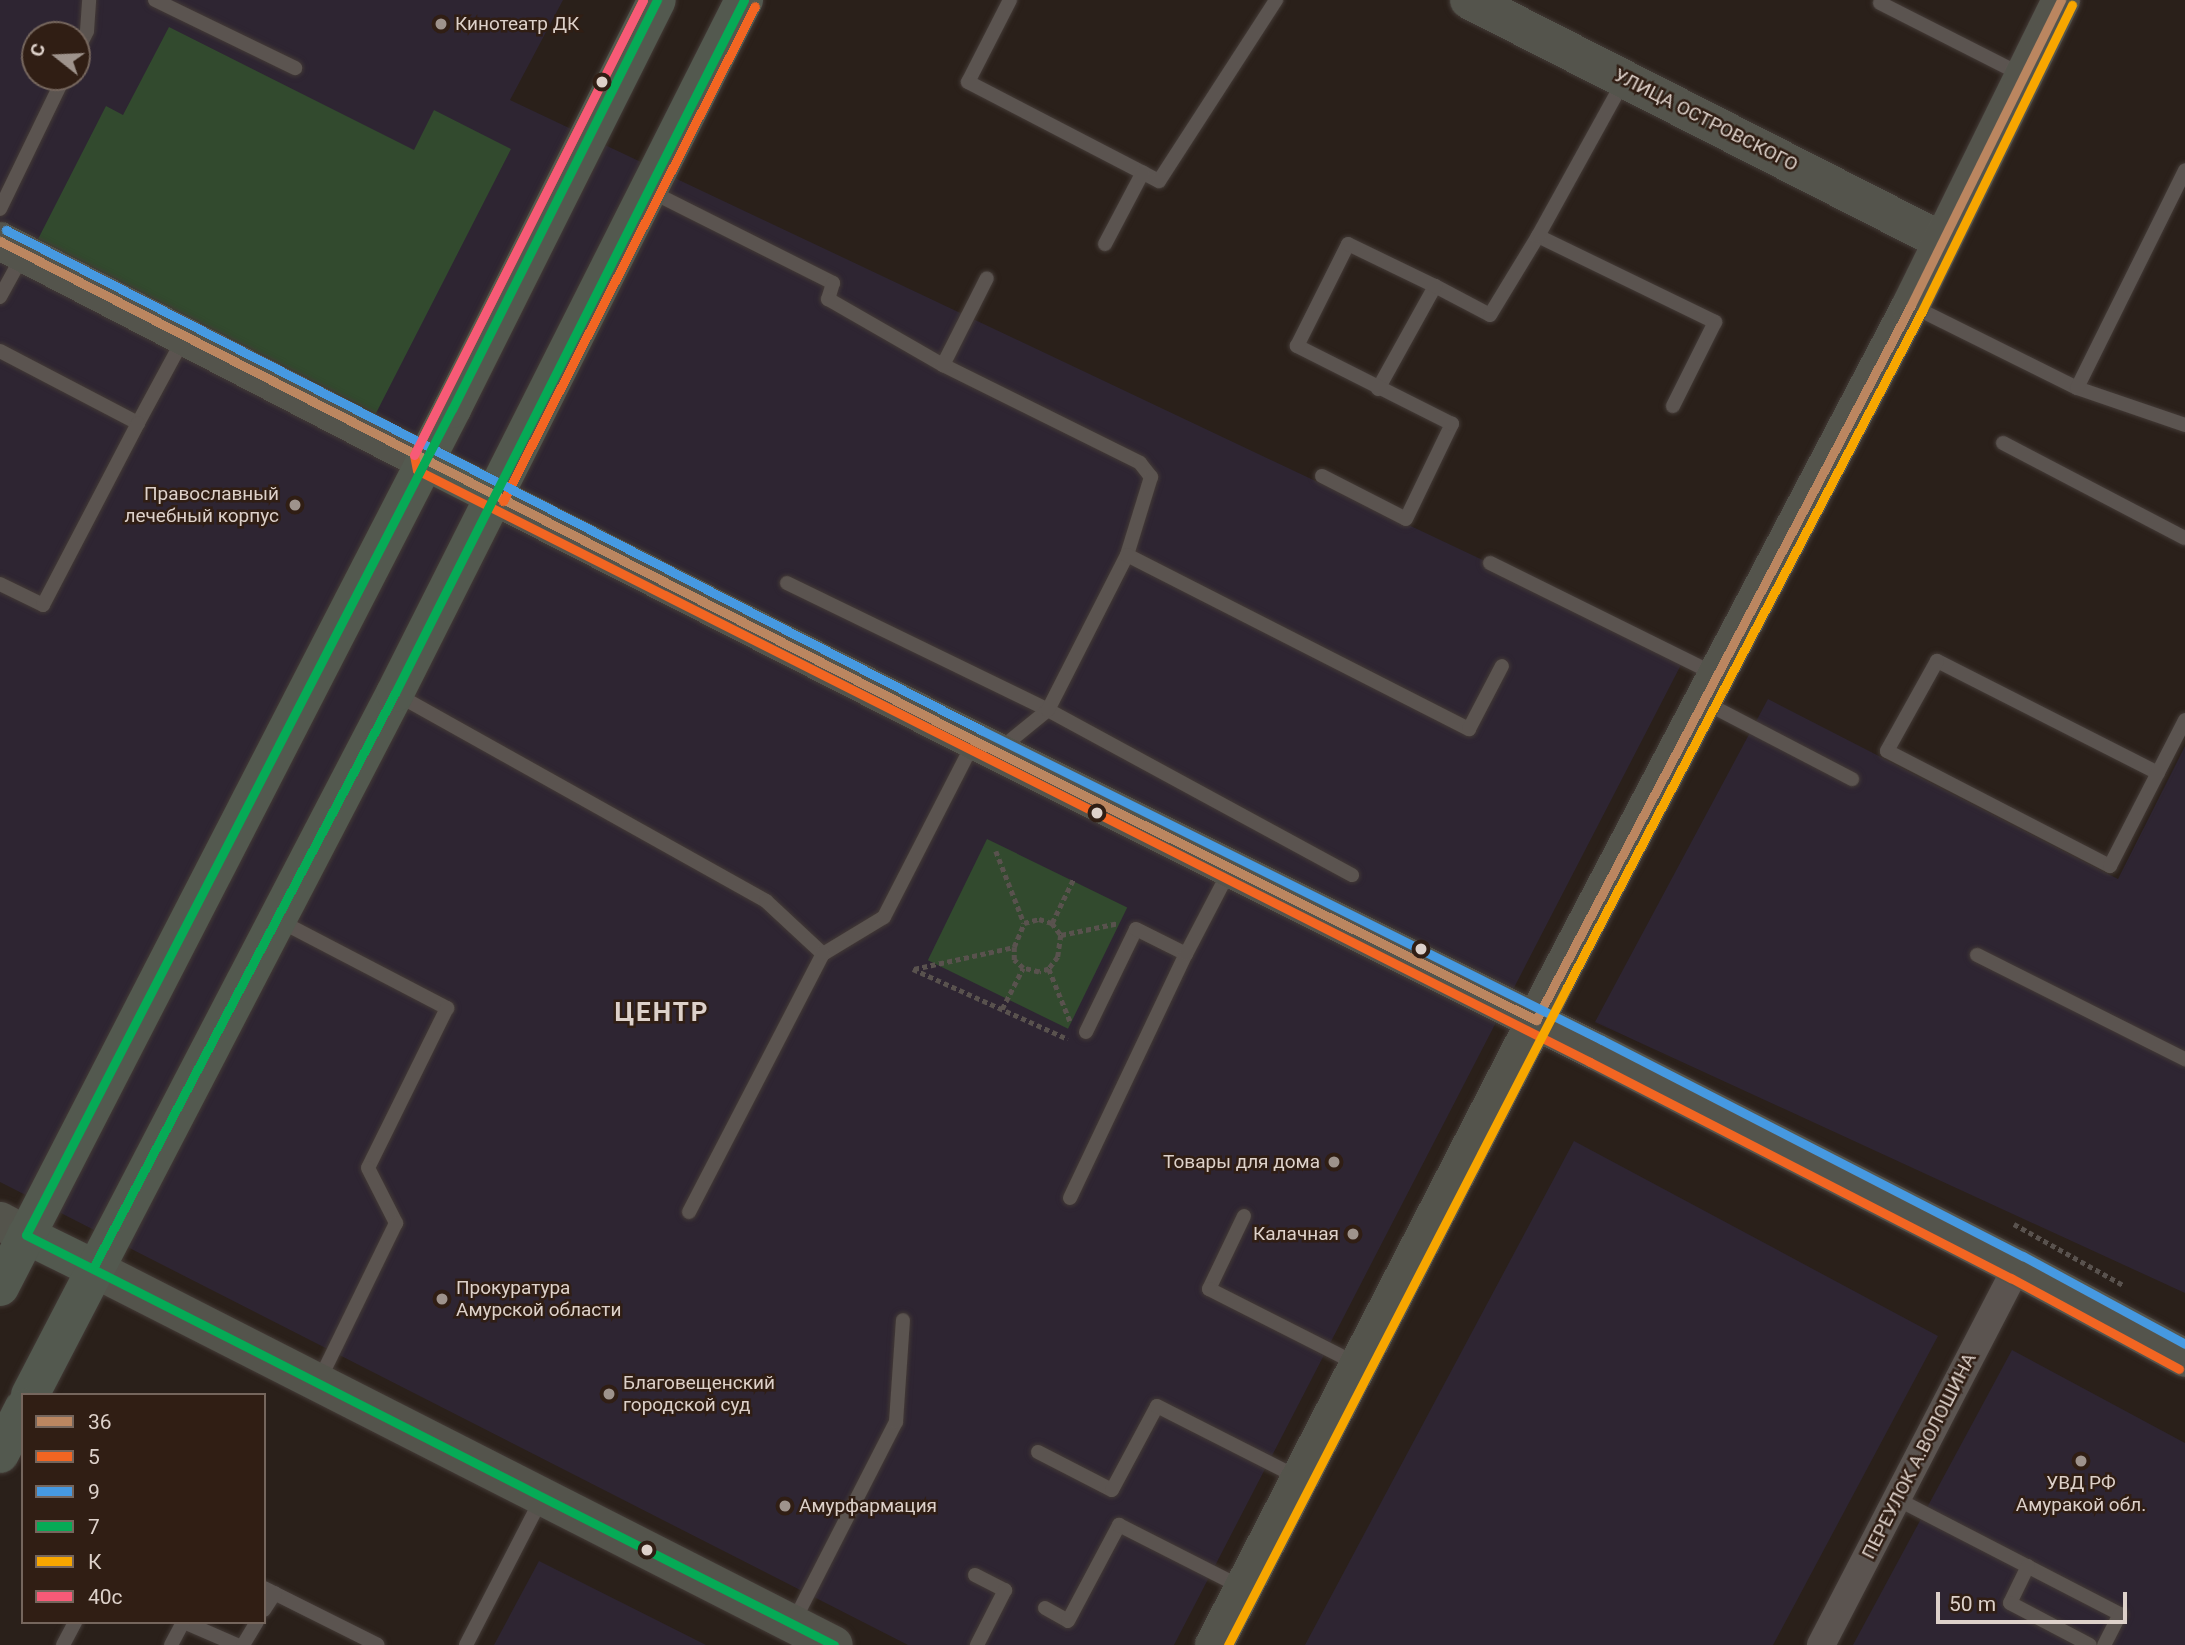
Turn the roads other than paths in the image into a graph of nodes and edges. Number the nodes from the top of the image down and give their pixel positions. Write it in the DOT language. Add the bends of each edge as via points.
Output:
graph roads {
  1 [pos="89,0"];
  2 [pos="155,0"];
  3 [pos="657,0"];
  4 [pos="744,0"];
  5 [pos="1010,0"];
  6 [pos="1276,0"];
  7 [pos="1469,0"];
  8 [pos="2061,0"];
  9 [pos="1880,3"];
  10 [pos="88,21"];
  11 [pos="295,68"];
  12 [pos="2024,75"];
  13 [pos="1625,79"];
  14 [pos="57,91"];
  15 [pos="2185,170"];
  16 [pos="1143,172"];
  17 [pos="648,190"];
  18 [pos="0,209"];
  19 [pos="1538,236"];
  20 [pos="1942,241"];
  21 [pos="1105,244"];
  22 [pos="12,247"];
  23 [pos="987,278"];
  24 [pos="1435,286"];
  25 [pos="0,297"];
  26 [pos="1910,305"];
  27 [pos="185,337"];
  28 [pos="0,351"];
  29 [pos="943,365"];
  30 [pos="2077,388"];
  31 [pos="1378,389"];
  32 [pos="1673,406"];
  33 [pos="138,423"];
  34 [pos="2185,425"];
  35 [pos="2003,443"];
  36 [pos="425,461"];
  37 [pos="1322,476"];
  38 [pos="492,495"];
  39 [pos="2185,538"];
  40 [pos="1126,555"];
  41 [pos="1490,564"];
  42 [pos="787,583"];
  43 [pos="0,584"];
  44 [pos="1502,666"];
  45 [pos="1709,688"];
  46 [pos="394,693"];
  47 [pos="1048,710"];
  48 [pos="2185,720"];
  49 [pos="987,746"];
  50 [pos="2158,773"];
  51 [pos="1852,779"];
  52 [pos="1231,869"];
  53 [pos="1352,875"];
  54 [pos="276,919"];
  55 [pos="823,954"];
  56 [pos="1186,954"];
  57 [pos="1977,955"];
  58 [pos="1536,1020"];
  59 [pos="1080,1036"];
  60 [pos="2185,1059"];
  61 [pos="1070,1198"];
  62 [pos="689,1212"];
  63 [pos="1244,1216"];
  64 [pos="13,1228"];
  65 [pos="2017,1266"];
  66 [pos="93,1268"];
  67 [pos="0,1287"];
  68 [pos="903,1321"];
  69 [pos="2185,1358"];
  70 [pos="1358,1365"];
  71 [pos="318,1382"];
  72 [pos="31,1393"];
  73 [pos="21,1413"];
  74 [pos="1038,1452"];
  75 [pos="0,1454"];
  76 [pos="1299,1478"];
  77 [pos="543,1497"];
  78 [pos="1897,1499"];
  79 [pos="2028,1566"];
  80 [pos="975,1575"];
  81 [pos="1242,1588"];
  82 [pos="269,1591"];
  83 [pos="1045,1608"];
  84 [pos="74,1624"];
  85 [pos="182,1624"];
  86 [pos="188,1624"];
  87 [pos="256,1624"];
  88 [pos="793,1624"];
  89 [pos="64,1645"];
  90 [pos="171,1645"];
  91 [pos="237,1645"];
  92 [pos="243,1645"];
  93 [pos="378,1645"];
  94 [pos="467,1645"];
  95 [pos="834,1645"];
  96 [pos="977,1645"];
  97 [pos="1214,1645"];
  98 [pos="1821,1645"];
  99 [pos="2090,1645"];
  100 [pos="2104,1645"];
  1 -- 10 [label="lane"];
  2 -- 11 [label="lane"];
  3 -- 36 [label="main road"];
  4 -- 17 [label="main road"];
  5 -- 16 [label="lane" via="968,82"];
  6 -- 16 [label="lane" via="1159,181"];
  7 -- 13 [label="street, УЛИЦА ОСТРОВСКОГО"];
  8 -- 12 [label="street"];
  9 -- 12 [label="lane"];
  12 -- 20 [label="street"];
  13 -- 19 [label="lane"];
  13 -- 20 [label="street, УЛИЦА ОСТРОВСКОГО"];
  14 -- 18 [label="lane"];
  15 -- 30 [label="lane"];
  16 -- 21 [label="lane"];
  17 -- 29 [label="lane" via="833,283 828,299"];
  17 -- 38 [label="main road"];
  19 -- 24 [label="lane" via="1490,315"];
  19 -- 32 [label="lane" via="1715,322"];
  20 -- 26 [label="street"];
  22 -- 25 [label="lane"];
  22 -- 27 [label="street"];
  23 -- 29 [label="lane"];
  24 -- 31 [label="lane"];
  24 -- 31 [label="lane" via="1348,244 1297,346"];
  26 -- 30 [label="lane"];
  26 -- 45 [label="street"];
  27 -- 33 [label="lane"];
  27 -- 36 [label="street"];
  28 -- 33 [label="lane"];
  29 -- 40 [label="lane" via="1140,463 1151,477"];
  30 -- 34 [label="lane"];
  31 -- 37 [label="lane" via="1452,424 1406,519"];
  33 -- 43 [label="lane" via="43,605"];
  35 -- 39 [label="lane"];
  36 -- 38 [label="main road"];
  36 -- 64 [label="main road"];
  38 -- 46 [label="main road"];
  38 -- 49 [label="street"];
  40 -- 44 [label="lane" via="1469,729"];
  40 -- 47 [label="lane"];
  41 -- 45 [label="lane"];
  42 -- 47 [label="lane"];
  45 -- 51 [label="lane"];
  45 -- 58 [label="street"];
  46 -- 54 [label="main road"];
  46 -- 55 [label="lane" via="766,901"];
  47 -- 49 [label="lane"];
  47 -- 53 [label="lane"];
  48 -- 50 [label="lane"];
  49 -- 52 [label="street"];
  49 -- 55 [label="lane" via="884,917"];
  50 -- 50 [label="lane" via="2110,866 1887,751 1937,661"];
  52 -- 56 [label="lane"];
  52 -- 58 [label="street"];
  54 -- 66 [label="main road"];
  54 -- 71 [label="lane" via="447,1008 369,1168 396,1223"];
  55 -- 62 [label="lane"];
  56 -- 59 [label="lane" via="1136,929"];
  56 -- 61 [label="lane"];
  57 -- 60 [label="lane"];
  58 -- 65 [label="street"];
  58 -- 70 [label="street"];
  63 -- 70 [label="lane" via="1209,1289"];
  64 -- 66 [label="main road"];
  64 -- 67 [label="main road"];
  65 -- 69 [label="street"];
  65 -- 78 [label="street, ПЕРЕУЛОК А.ВОЛОШИНА"];
  66 -- 71 [label="street"];
  66 -- 72 [label="main road"];
  68 -- 88 [label="lane" via="896,1422"];
  70 -- 76 [label="street"];
  71 -- 77 [label="street"];
  73 -- 75 [label="main road"];
  74 -- 76 [label="lane" via="1112,1490 1157,1406"];
  76 -- 81 [label="street"];
  77 -- 88 [label="street"];
  77 -- 94 [label="lane"];
  78 -- 79 [label="lane"];
  78 -- 98 [label="street, ПЕРЕУЛОК А.ВОЛОШИНА"];
  79 -- 99 [label="lane" via="2010,1603"];
  79 -- 100 [label="lane" via="2120,1614"];
  80 -- 96 [label="lane" via="1005,1590"];
  81 -- 83 [label="lane" via="1119,1525 1068,1621"];
  81 -- 97 [label="street"];
  82 -- 93 [label="lane"];
  84 -- 89 [label="lane"];
  85 -- 90 [label="lane"];
  86 -- 91 [label="lane"];
  87 -- 92 [label="lane"];
  88 -- 95 [label="street"];
}
